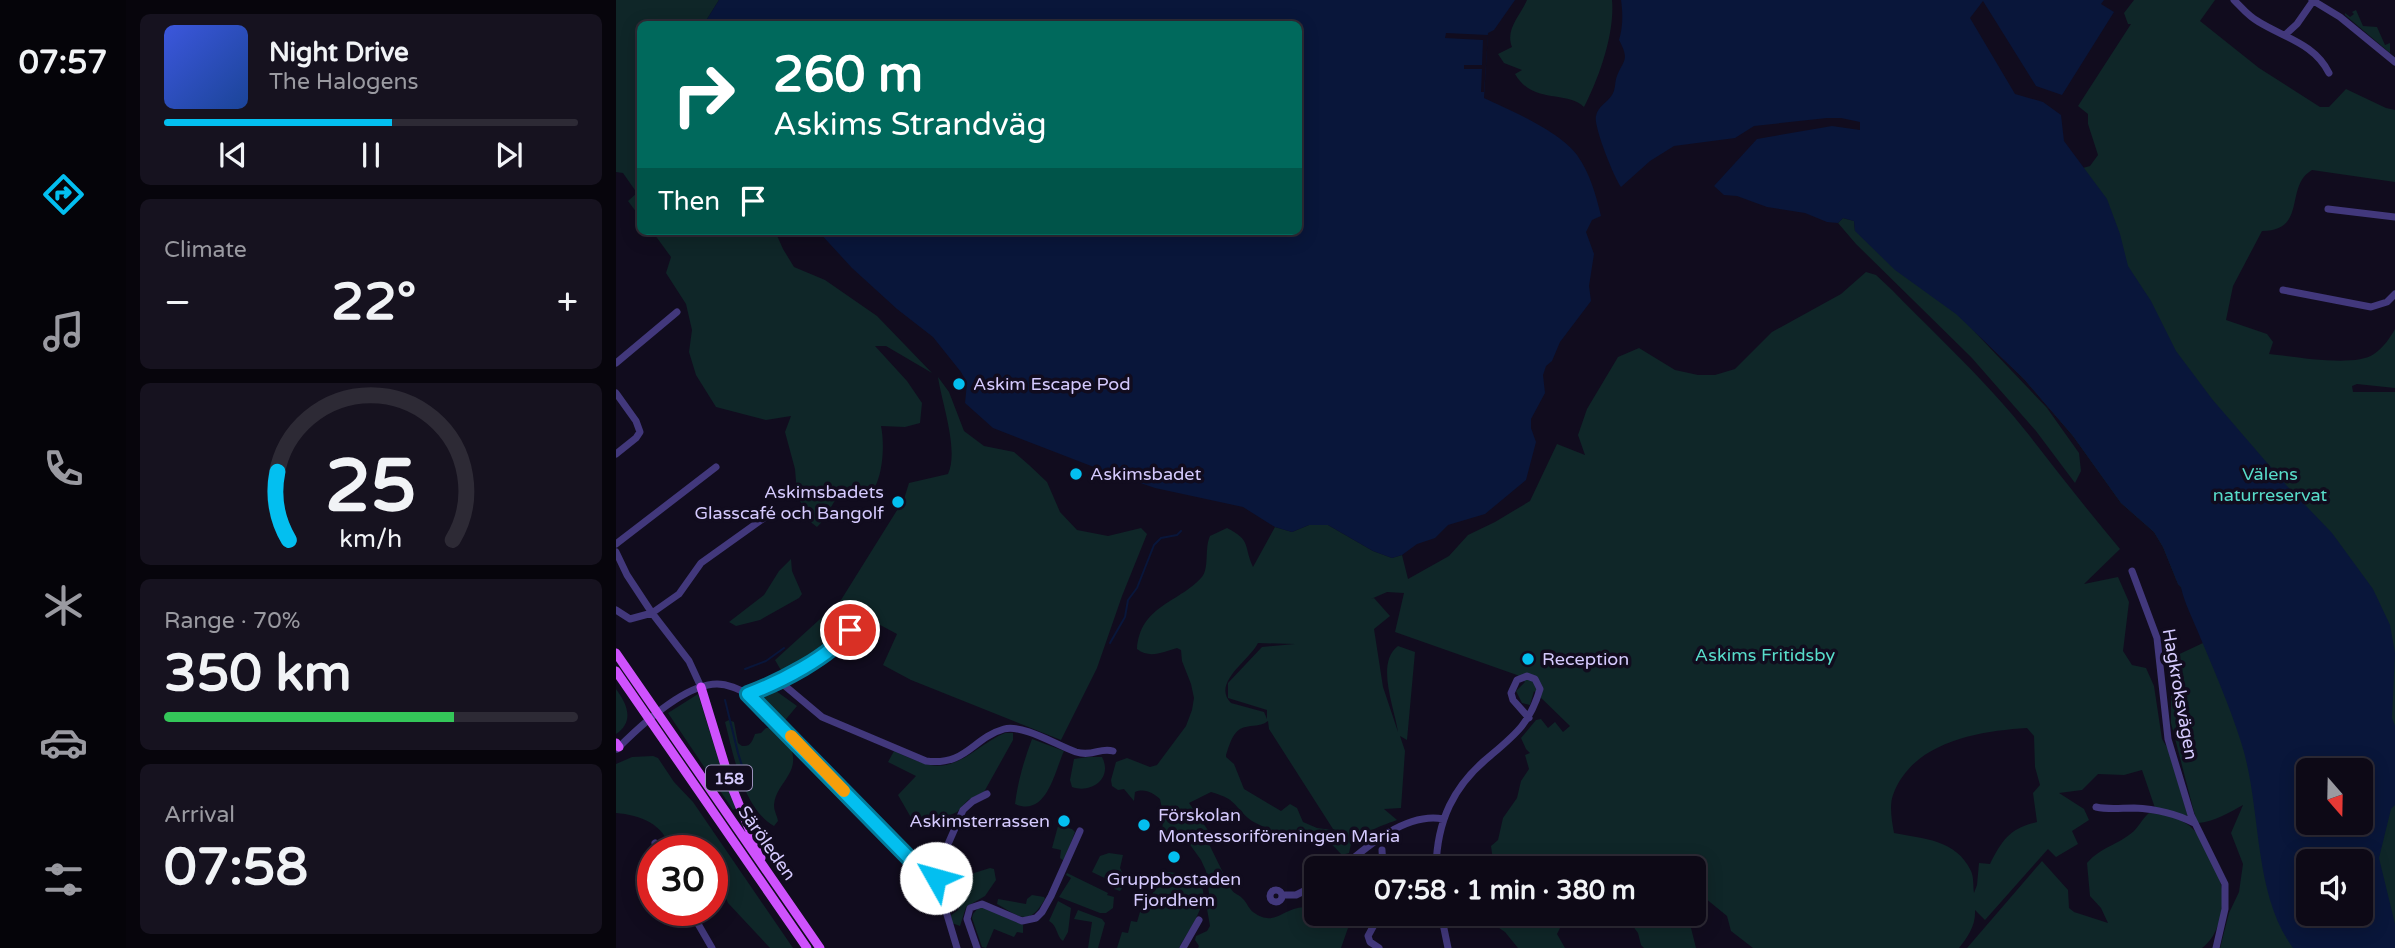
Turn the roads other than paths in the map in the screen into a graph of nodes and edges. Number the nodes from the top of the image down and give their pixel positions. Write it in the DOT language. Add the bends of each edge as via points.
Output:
graph roads {
  1 [pos="2234,0"];
  2 [pos="2313,0"];
  3 [pos="2285,35"];
  4 [pos="2395,62"];
  5 [pos="2329,73"];
  6 [pos="2328,209"];
  7 [pos="2395,217"];
  8 [pos="2283,290"];
  9 [pos="2395,294"];
  10 [pos="677,312"];
  11 [pos="616,363"];
  12 [pos="616,393"];
  13 [pos="616,454"];
  14 [pos="716,467"];
  15 [pos="771,513"];
  16 [pos="616,544"];
  17 [pos="616,552"];
  18 [pos="2132,571"];
  19 [pos="616,610"];
  20 [pos="652,613"];
  21 [pos="850,630"];
  22 [pos="616,653"];
  23 [pos="616,671"];
  24 [pos="778,680"];
  25 [pos="701,687"];
  26 [pos="748,694"];
  27 [pos="654,716"];
  28 [pos="1529,718"];
  29 [pos="617,746"];
  30 [pos="1113,751"];
  31 [pos="987,794"];
  32 [pos="2096,807"];
  33 [pos="1443,819"];
  34 [pos="2194,823"];
  35 [pos="1080,831"];
  36 [pos="1382,850"];
  37 [pos="1357,856"];
  38 [pos="1382,856"];
  39 [pos="1438,856"];
  40 [pos="764,866"];
  41 [pos="934,876"];
  42 [pos="1304,891"];
  43 [pos="1282,895"];
  44 [pos="1199,920"];
  45 [pos="699,926"];
  46 [pos="1373,926"];
  47 [pos="1443,926"];
  48 [pos="712,948"];
  49 [pos="807,948"];
  50 [pos="820,948"];
  51 [pos="957,948"];
  52 [pos="977,948"];
  53 [pos="1183,948"];
  54 [pos="1378,948"];
  55 [pos="1448,948"];
  56 [pos="2216,948"];
  1 -- 3 [label="street" via="2256,21"];
  2 -- 3 [label="street"];
  2 -- 4 [label="street" via="2340,16"];
  3 -- 5 [label="street" via="2312,50"];
  6 -- 7 [label="street"];
  8 -- 9 [label="street" via="2371,307"];
  10 -- 11 [label="street"];
  12 -- 13 [label="street" via="640,432"];
  14 -- 16 [label="street"];
  15 -- 20 [label="street" via="701,563 680,594"];
  17 -- 20 [label="street"];
  18 -- 34 [label="street, Hagkroksvägen" via="2157,638 2168,738"];
  19 -- 20 [label="street" via="630,620"];
  20 -- 25 [label="street" via="684,654"];
  21 -- 24 [label="street" via="834,646"];
  22 -- 27 [label="main road, Säröleden / 158"];
  23 -- 27 [label="main road, Säröleden / 158"];
  24 -- 26 [label="street"];
  24 -- 30 [label="street" via="822,717 926,761 954,760 993,734 1010,729 1086,754"];
  25 -- 26 [label="street" via="727,685"];
  25 -- 27 [label="street"];
  25 -- 40 [label="main road, 158"];
  26 -- 41 [label="street" via="909,858"];
  27 -- 29 [label="street"];
  27 -- 40 [label="main road, Säröleden / 158"];
  27 -- 49 [label="main road, Säröleden / 158"];
  28 -- 28 [label="street" via="1540,689 1535,679 1527,676 1517,680 1511,693"];
  28 -- 33 [label="street" via="1465,782"];
  31 -- 41 [label="street" via="963,810"];
  32 -- 34 [label="street" via="2172,813"];
  33 -- 37 [label="street" via="1427,817 1383,836"];
  33 -- 39 [label="street"];
  34 -- 56 [label="street, Hagkroksvägen" via="2226,890"];
  35 -- 52 [label="street" via="1036,918 1022,920 982,904 970,908 967,919"];
  36 -- 38 [label="street"];
  40 -- 50 [label="main road, Säröleden / 158"];
  41 -- 51 [label="street"];
  42 -- 43 [label="street"];
  44 -- 53 [label="street"];
  45 -- 48 [label="street"];
  46 -- 54 [label="street" via="1368,936"];
  47 -- 55 [label="street"];
}
